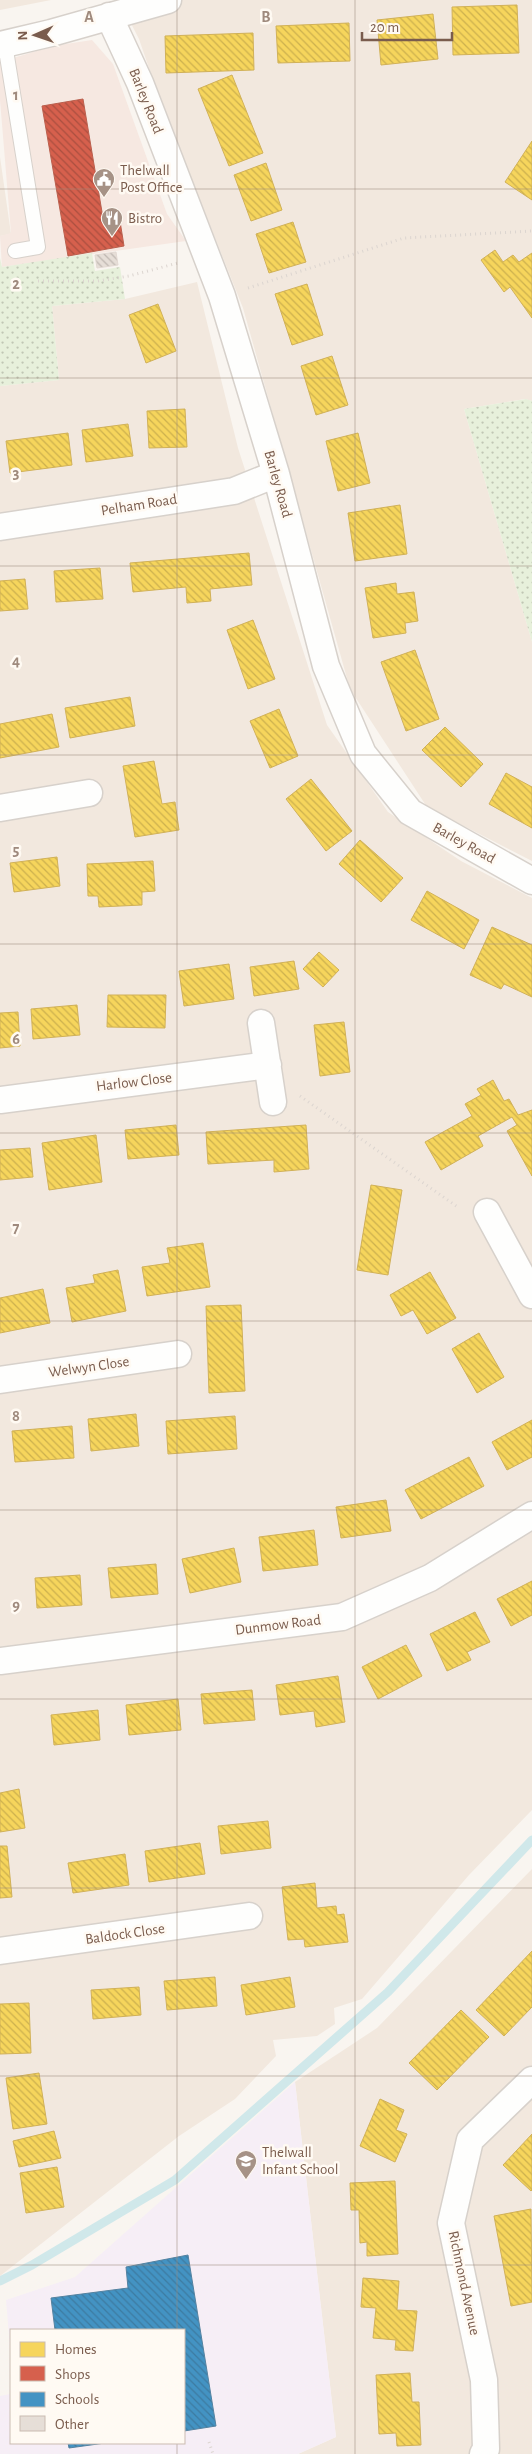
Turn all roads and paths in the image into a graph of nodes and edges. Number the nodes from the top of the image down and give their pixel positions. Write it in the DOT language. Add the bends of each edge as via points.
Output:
graph roads {
  1 [pos="168,0"];
  2 [pos="137,3"];
  3 [pos="109,16"];
  4 [pos="2,45"];
  5 [pos="532,231"];
  6 [pos="15,251"];
  7 [pos="206,254"];
  8 [pos="38,281"];
  9 [pos="222,296"];
  10 [pos="276,474"];
  11 [pos="0,527"];
  12 [pos="89,793"];
  13 [pos="0,808"];
  14 [pos="532,880"];
  15 [pos="261,1023"];
  16 [pos="268,1065"];
  17 [pos="0,1100"];
  18 [pos="273,1102"];
  19 [pos="487,1212"];
  20 [pos="532,1296"];
  21 [pos="178,1354"];
  22 [pos="0,1380"];
  23 [pos="532,1515"];
  24 [pos="0,1661"];
  25 [pos="249,1916"];
  26 [pos="0,1951"];
  27 [pos="532,2080"];
  28 [pos="209,2442"];
  29 [pos="213,2454"];
  30 [pos="483,2454"];
  1 -- 2 [label="street"];
  2 -- 3 [label="street"];
  3 -- 4 [label="street"];
  3 -- 7 [label="street, Barley Road" via="140,83"];
  4 -- 6 [label="lane" via="38,247"];
  5 -- 9 [label="path" via="404,238"];
  7 -- 8 [label="path" via="130,276"];
  7 -- 9 [label="street, Barley Road"];
  9 -- 10 [label="street, Barley Road"];
  10 -- 11 [label="street, Pelham Road" via="234,490"];
  10 -- 14 [label="street, Barley Road" via="326,666 363,754 410,812"];
  12 -- 13 [label="street"];
  15 -- 16 [label="street"];
  16 -- 17 [label="street, Harlow Close"];
  16 -- 18 [label="street"];
  16 -- 19 [label="path" via="300,1096 470,1216"];
  19 -- 20 [label="street"];
  21 -- 22 [label="street, Welwyn Close"];
  23 -- 24 [label="street, Dunmow Road" via="430,1578 342,1617"];
  25 -- 26 [label="street, Baldock Close"];
  27 -- 30 [label="street, Richmond Avenue" via="470,2140 451,2223 484,2380 486,2449"];
  28 -- 29 [label="path"];
}
